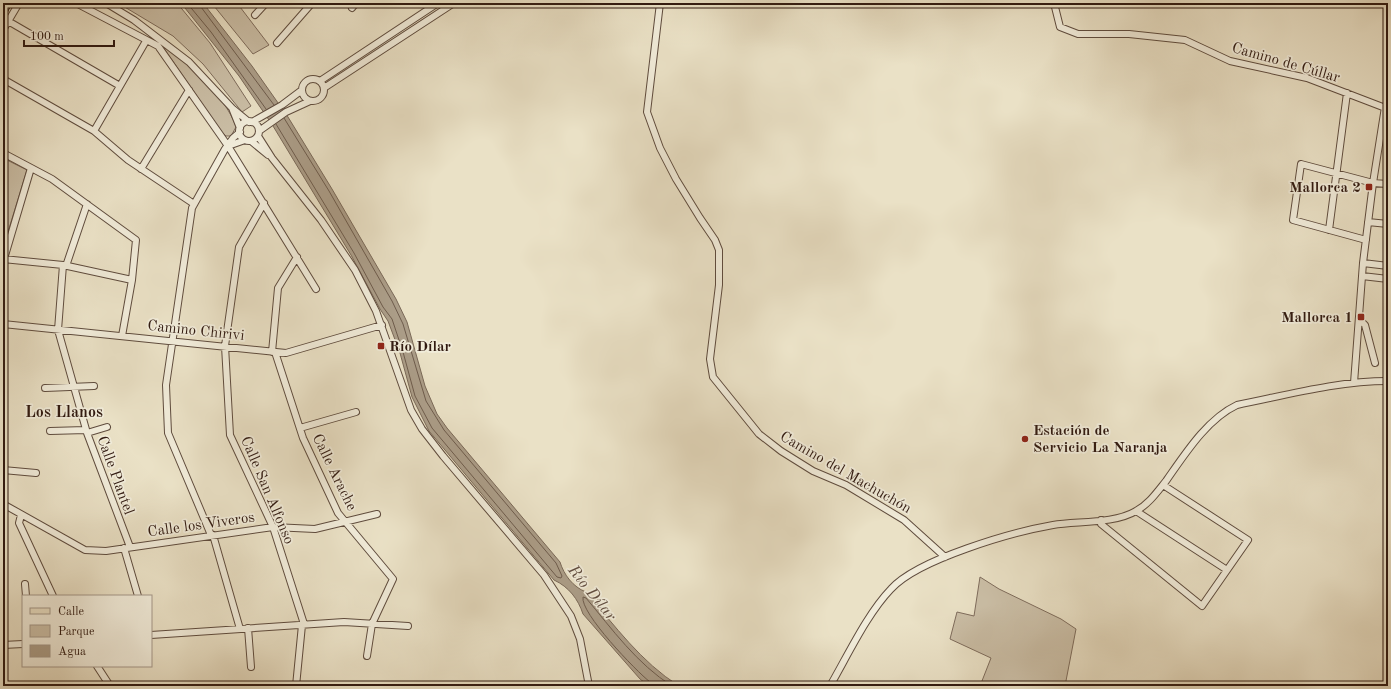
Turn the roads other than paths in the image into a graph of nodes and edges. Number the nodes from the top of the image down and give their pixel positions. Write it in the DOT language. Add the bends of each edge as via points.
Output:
graph roads {
  1 [pos="19,3"];
  2 [pos="76,3"];
  3 [pos="106,3"];
  4 [pos="266,3"];
  5 [pos="312,3"];
  6 [pos="438,3"];
  7 [pos="454,3"];
  8 [pos="660,3"];
  9 [pos="1054,3"];
  10 [pos="255,15"];
  11 [pos="8,21"];
  12 [pos="3,30"];
  13 [pos="146,41"];
  14 [pos="277,43"];
  15 [pos="3,79"];
  16 [pos="320,81"];
  17 [pos="120,86"];
  18 [pos="324,88"];
  19 [pos="188,90"];
  20 [pos="302,90"];
  21 [pos="1347,93"];
  22 [pos="310,101"];
  23 [pos="1387,106"];
  24 [pos="232,108"];
  25 [pos="251,122"];
  26 [pos="240,130"];
  27 [pos="94,131"];
  28 [pos="258,133"];
  29 [pos="248,140"];
  30 [pos="228,146"];
  31 [pos="3,153"];
  32 [pos="272,158"];
  33 [pos="31,168"];
  34 [pos="141,169"];
  35 [pos="1336,173"];
  36 [pos="1373,183"];
  37 [pos="1388,184"];
  38 [pos="264,203"];
  39 [pos="87,204"];
  40 [pos="194,204"];
  41 [pos="1368,222"];
  42 [pos="1388,224"];
  43 [pos="1329,230"];
  44 [pos="1366,240"];
  45 [pos="297,258"];
  46 [pos="4,259"];
  47 [pos="1363,263"];
  48 [pos="64,265"];
  49 [pos="1388,266"];
  50 [pos="1362,276"];
  51 [pos="132,280"];
  52 [pos="1388,280"];
  53 [pos="316,289"];
  54 [pos="1359,319"];
  55 [pos="3,324"];
  56 [pos="382,325"];
  57 [pos="58,330"];
  58 [pos="122,336"];
  59 [pos="172,341"];
  60 [pos="226,346"];
  61 [pos="274,352"];
  62 [pos="1375,363"];
  63 [pos="1388,381"];
  64 [pos="1354,383"];
  65 [pos="74,386"];
  66 [pos="94,386"];
  67 [pos="45,388"];
  68 [pos="356,412"];
  69 [pos="106,427"];
  70 [pos="300,428"];
  71 [pos="50,431"];
  72 [pos="87,431"];
  73 [pos="3,470"];
  74 [pos="36,473"];
  75 [pos="1163,485"];
  76 [pos="3,504"];
  77 [pos="1136,511"];
  78 [pos="377,514"];
  79 [pos="21,515"];
  80 [pos="1101,520"];
  81 [pos="345,522"];
  82 [pos="273,527"];
  83 [pos="212,535"];
  84 [pos="127,548"];
  85 [pos="945,557"];
  86 [pos="1227,570"];
  87 [pos="25,584"];
  88 [pos="26,595"];
  89 [pos="53,595"];
  90 [pos="138,595"];
  91 [pos="303,624"];
  92 [pos="372,624"];
  93 [pos="408,626"];
  94 [pos="248,628"];
  95 [pos="240,629"];
  96 [pos="152,635"];
  97 [pos="22,644"];
  98 [pos="3,646"];
  99 [pos="367,656"];
  100 [pos="98,667"];
  101 [pos="251,667"];
  102 [pos="110,686"];
  103 [pos="296,686"];
  104 [pos="589,686"];
  105 [pos="830,686"];
  1 -- 11 [label="street"];
  2 -- 13 [label="street"];
  3 -- 24 [label="street" via="189,62"];
  4 -- 10 [label="street"];
  5 -- 14 [label="street"];
  6 -- 16 [label="street"];
  7 -- 18 [label="street"];
  8 -- 85 [label="street, Camino del Machuchón" via="647,112 660,148 676,179 719,250 710,359 713,377 759,434 813,471 846,485 904,520"];
  9 -- 21 [label="street, Camino de Cúllar" via="1060,27 1078,34 1129,34 1185,40 1230,61 1307,78"];
  11 -- 12 [label="street"];
  11 -- 17 [label="street"];
  13 -- 17 [label="street"];
  13 -- 19 [label="street" via="158,46"];
  15 -- 27 [label="street"];
  16 -- 18 [label="street"];
  16 -- 20 [label="street" via="315,78 309,79 303,84"];
  17 -- 27 [label="street"];
  18 -- 22 [label="street" via="320,99"];
  19 -- 30 [label="street"];
  19 -- 34 [label="street"];
  20 -- 22 [label="street" via="304,97"];
  20 -- 25 [label="street" via="282,105"];
  21 -- 23 [label="street, Camino de Cúllar"];
  21 -- 35 [label="street"];
  22 -- 28 [label="street" via="286,112"];
  23 -- 36 [label="street"];
  24 -- 25 [label="street"];
  24 -- 26 [label="street"];
  25 -- 26 [label="street" via="244,123"];
  25 -- 28 [label="street" via="257,125"];
  26 -- 29 [label="street"];
  26 -- 30 [label="street"];
  27 -- 34 [label="street"];
  28 -- 29 [label="street"];
  28 -- 32 [label="street"];
  29 -- 30 [label="street"];
  29 -- 32 [label="street"];
  30 -- 38 [label="street"];
  30 -- 40 [label="street"];
  31 -- 33 [label="street"];
  32 -- 56 [label="street" via="345,254"];
  33 -- 39 [label="street" via="52,179"];
  33 -- 46 [label="street"];
  34 -- 40 [label="street"];
  35 -- 36 [label="street"];
  35 -- 43 [label="street"];
  35 -- 43 [label="street" via="1301,164 1293,220"];
  36 -- 37 [label="street"];
  36 -- 41 [label="street"];
  38 -- 45 [label="street"];
  38 -- 60 [label="street, Calle San Alfonso" via="239,247"];
  39 -- 48 [label="street"];
  39 -- 51 [label="street" via="136,240"];
  40 -- 59 [label="street"];
  41 -- 42 [label="street"];
  41 -- 44 [label="street"];
  43 -- 44 [label="street"];
  44 -- 47 [label="street"];
  45 -- 53 [label="street"];
  45 -- 61 [label="street, Calle Arache" via="278,288"];
  46 -- 48 [label="street"];
  47 -- 49 [label="street"];
  47 -- 50 [label="street"];
  48 -- 51 [label="street"];
  48 -- 57 [label="street"];
  50 -- 52 [label="street"];
  50 -- 54 [label="street"];
  51 -- 58 [label="street"];
  54 -- 62 [label="street" via="1365,325"];
  54 -- 64 [label="street"];
  55 -- 57 [label="street, Camino Chirivi"];
  56 -- 61 [label="street, Camino Chirivi" via="286,353"];
  56 -- 104 [label="street" via="409,405 422,429 544,575 571,616 580,639"];
  57 -- 58 [label="street, Camino Chirivi"];
  57 -- 65 [label="street, Calle Plantel"];
  58 -- 59 [label="street, Camino Chirivi"];
  59 -- 60 [label="street, Camino Chirivi"];
  59 -- 83 [label="street" via="166,385 168,433"];
  60 -- 61 [label="street, Camino Chirivi"];
  60 -- 82 [label="street, Calle San Alfonso" via="230,435"];
  61 -- 70 [label="street, Calle Arache"];
  63 -- 64 [label="street"];
  64 -- 75 [label="street" via="1237,405 1225,411 1212,422"];
  65 -- 66 [label="street"];
  65 -- 67 [label="street"];
  65 -- 72 [label="street, Calle Plantel"];
  68 -- 70 [label="street"];
  69 -- 72 [label="street, Calle Plantel"];
  70 -- 81 [label="street, Calle Arache" via="338,513"];
  71 -- 72 [label="street, Calle Plantel"];
  72 -- 84 [label="street, Calle Plantel"];
  73 -- 74 [label="street"];
  75 -- 77 [label="street"];
  75 -- 86 [label="street" via="1248,540"];
  76 -- 79 [label="street, Calle los Viveros"];
  77 -- 80 [label="street"];
  77 -- 86 [label="street"];
  78 -- 81 [label="street, Calle los Viveros"];
  79 -- 84 [label="street, Calle los Viveros" via="85,550"];
  79 -- 89 [label="street" via="19,523"];
  80 -- 85 [label="street" via="1043,527"];
  80 -- 86 [label="street" via="1102,524 1202,606"];
  81 -- 82 [label="street, Calle los Viveros" via="315,529"];
  81 -- 92 [label="street, Calle Arache" via="393,579"];
  82 -- 83 [label="street, Calle los Viveros"];
  82 -- 91 [label="street, Calle San Alfonso"];
  83 -- 84 [label="street, Calle los Viveros"];
  83 -- 95 [label="street"];
  84 -- 90 [label="street"];
  85 -- 105 [label="street" via="912,572 892,587 880,601"];
  87 -- 88 [label="street"];
  91 -- 92 [label="street"];
  91 -- 94 [label="street"];
  91 -- 103 [label="street, Calle San Alfonso"];
  92 -- 93 [label="street"];
  92 -- 99 [label="street, Calle Arache"];
  94 -- 95 [label="street"];
  94 -- 101 [label="street"];
  95 -- 96 [label="street"];
  97 -- 98 [label="street"];
  100 -- 102 [label="street"];
}
